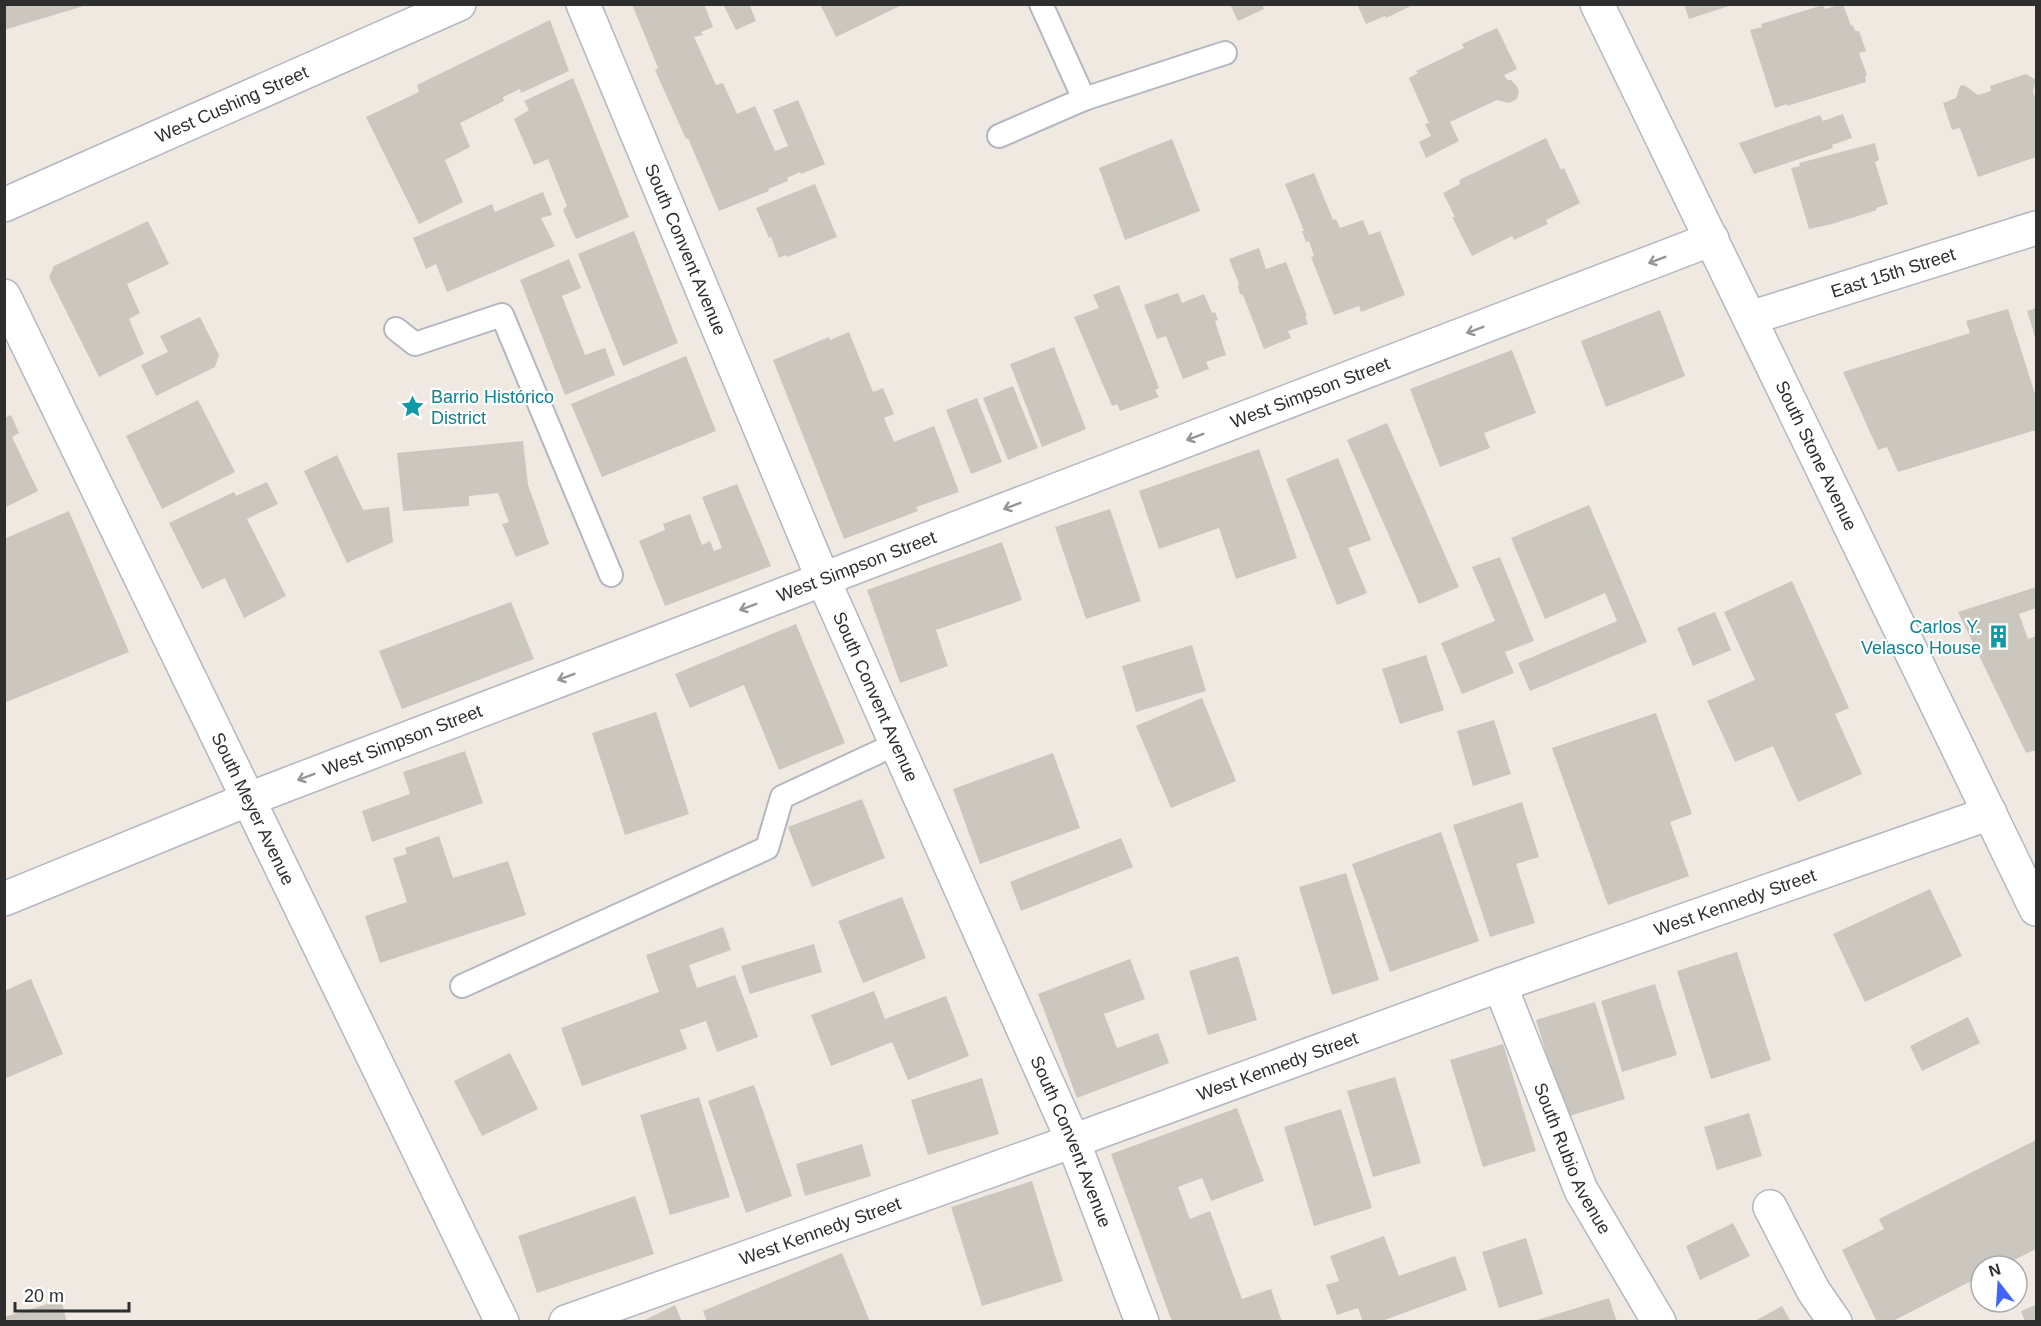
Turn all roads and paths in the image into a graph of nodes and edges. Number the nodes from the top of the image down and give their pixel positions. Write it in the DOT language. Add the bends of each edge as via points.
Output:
graph roads {
  1 [pos="583,4"];
  2 [pos="1041,4"];
  3 [pos="1597,4"];
  4 [pos="450,7"];
  5 [pos="1225,53"];
  6 [pos="1084,99"];
  7 [pos="999,136"];
  8 [pos="4,205"];
  9 [pos="2037,228"];
  10 [pos="1712,239"];
  11 [pos="4,296"];
  12 [pos="1750,318"];
  13 [pos="396,328"];
  14 [pos="611,574"];
  15 [pos="823,579"];
  16 [pos="896,744"];
  17 [pos="249,799"];
  18 [pos="1990,813"];
  19 [pos="4,899"];
  20 [pos="2037,909"];
  21 [pos="1500,985"];
  22 [pos="462,986"];
  23 [pos="1073,1141"];
  24 [pos="1770,1207"];
  25 [pos="502,1322"];
  26 [pos="566,1322"];
  27 [pos="1142,1322"];
  28 [pos="1659,1322"];
  29 [pos="1835,1322"];
  1 -- 15 [label="street, South Convent Avenue"];
  2 -- 6 [label="lane"];
  3 -- 10 [label="street, South Stone Avenue"];
  4 -- 8 [label="street, West Cushing Street"];
  5 -- 6 [label="lane"];
  6 -- 7 [label="lane"];
  9 -- 12 [label="street, East 15th Street"];
  10 -- 12 [label="street, South Stone Avenue"];
  10 -- 15 [label="street, West Simpson Street, one-way"];
  11 -- 17 [label="street, South Meyer Avenue"];
  12 -- 18 [label="street, South Stone Avenue"];
  13 -- 14 [label="lane" via="415,344 502,315"];
  15 -- 16 [label="street, South Convent Avenue"];
  15 -- 17 [label="street, West Simpson Street, one-way"];
  16 -- 22 [label="lane" via="782,797 767,848"];
  16 -- 23 [label="street, South Convent Avenue"];
  17 -- 19 [label="street, West Simpson Street"];
  17 -- 25 [label="street, South Meyer Avenue"];
  18 -- 20 [label="street, South Stone Avenue"];
  18 -- 21 [label="street, West Kennedy Street"];
  21 -- 23 [label="street, West Kennedy Street"];
  21 -- 28 [label="street, South Rubio Avenue" via="1581,1190"];
  23 -- 26 [label="street, West Kennedy Street"];
  23 -- 27 [label="street, South Convent Avenue"];
  24 -- 29 [label="street" via="1813,1290"];
}
